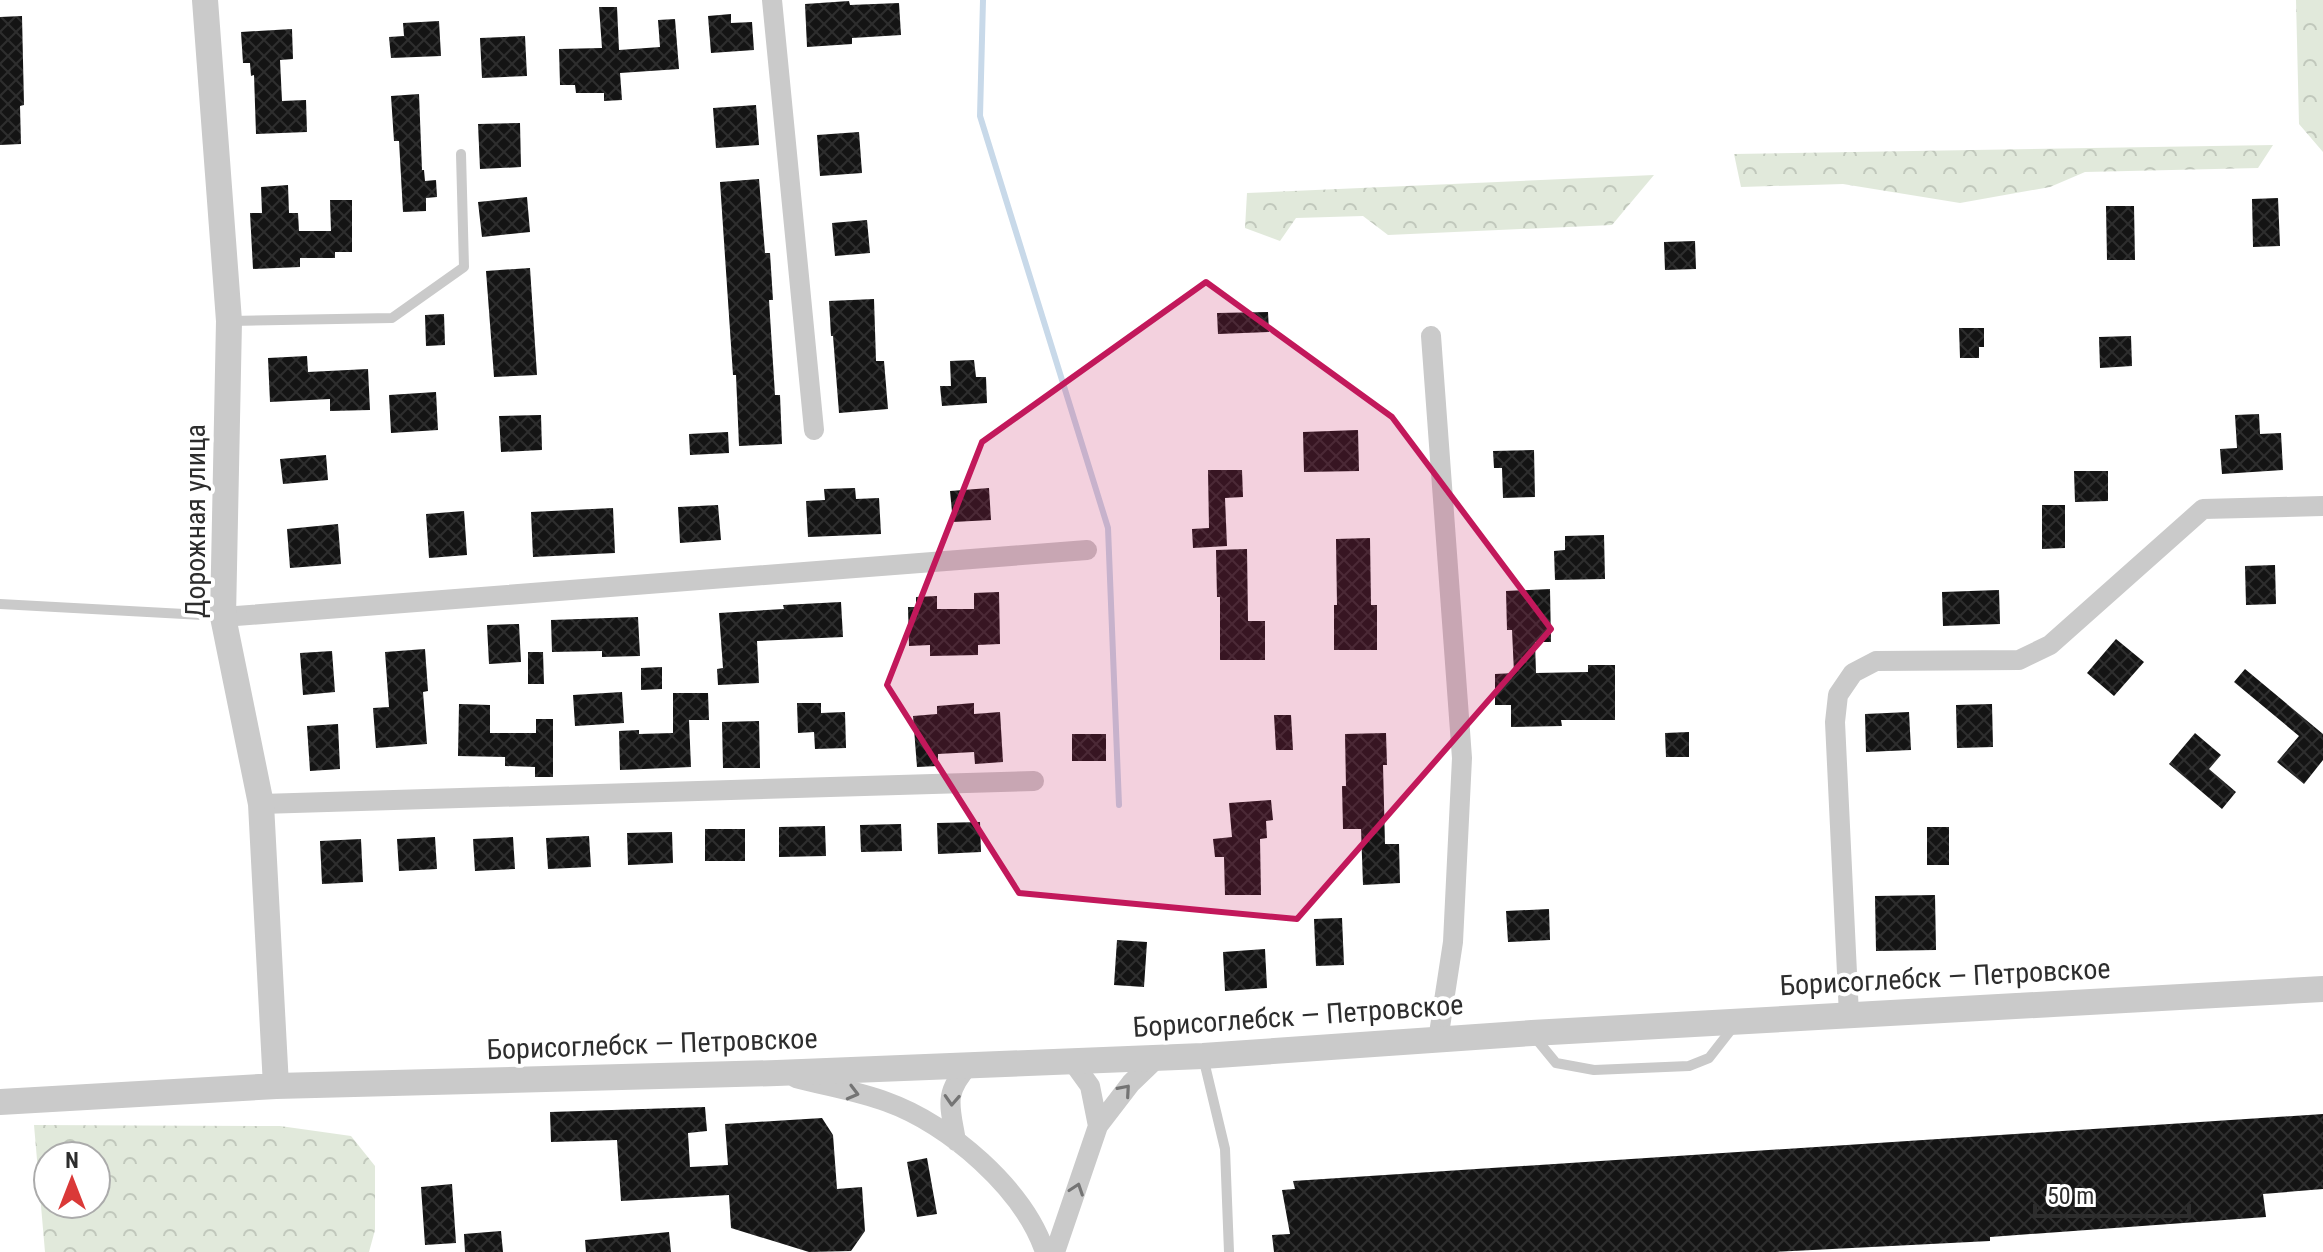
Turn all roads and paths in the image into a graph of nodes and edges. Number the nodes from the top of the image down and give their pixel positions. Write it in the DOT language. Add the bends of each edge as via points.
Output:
graph roads {
  1 [pos="205,0"];
  2 [pos="772,0"];
  3 [pos="461,154"];
  4 [pos="229,321"];
  5 [pos="1431,336"];
  6 [pos="814,430"];
  7 [pos="2323,506"];
  8 [pos="1087,550"];
  9 [pos="0,604"];
  10 [pos="223,617"];
  11 [pos="1034,781"];
  12 [pos="261,804"];
  13 [pos="2323,989"];
  14 [pos="1849,1015"];
  15 [pos="1737,1021"];
  16 [pos="1532,1033"];
  17 [pos="1438,1040"];
  18 [pos="1203,1056"];
  19 [pos="1157,1058"];
  20 [pos="1072,1061"];
  21 [pos="969,1065"];
  22 [pos="777,1073"];
  23 [pos="276,1086"];
  24 [pos="0,1102"];
  25 [pos="1098,1126"];
  26 [pos="956,1141"];
  27 [pos="1045,1252"];
  28 [pos="1055,1252"];
  29 [pos="1229,1252"];
  1 -- 4 [label="street, Дорожная улица"];
  2 -- 6 [label="street"];
  3 -- 4 [label="lane" via="464,267 392,318"];
  4 -- 10 [label="street, Дорожная улица"];
  5 -- 17 [label="street" via="1462,758 1453,942"];
  7 -- 14 [label="street" via="2203,509 2050,645 2019,660 1876,661 1853,673 1838,695 1835,722"];
  8 -- 10 [label="street"];
  9 -- 10 [label="lane"];
  10 -- 12 [label="street, Дорожная улица"];
  11 -- 12 [label="street"];
  12 -- 23 [label="street, Дорожная улица"];
  13 -- 14 [label="street, Борисоглебск — Петровское"];
  14 -- 15 [label="street, Борисоглебск — Петровское"];
  15 -- 16 [label="street, Борисоглебск — Петровское"];
  15 -- 16 [label="lane" via="1709,1058 1689,1066 1594,1070 1556,1063"];
  16 -- 17 [label="street, Борисоглебск — Петровское"];
  17 -- 18 [label="street, Борисоглебск — Петровское"];
  18 -- 19 [label="street, Борисоглебск — Петровское"];
  18 -- 29 [label="lane" via="1225,1149"];
  19 -- 20 [label="street, Борисоглебск — Петровское"];
  25 -- 19 [label="street, one-way"];
  20 -- 21 [label="street, Борисоглебск — Петровское"];
  20 -- 25 [label="street" via="1090,1086"];
  21 -- 22 [label="street, Борисоглебск — Петровское"];
  21 -- 26 [label="street, one-way" via="951,1093"];
  22 -- 23 [label="street, Борисоглебск — Петровское"];
  22 -- 26 [label="street, one-way" via="888,1102"];
  23 -- 24 [label="street, Борисоглебск — Петровское"];
  28 -- 25 [label="street, one-way"];
  26 -- 27 [label="street" via="1024,1209"];
}
